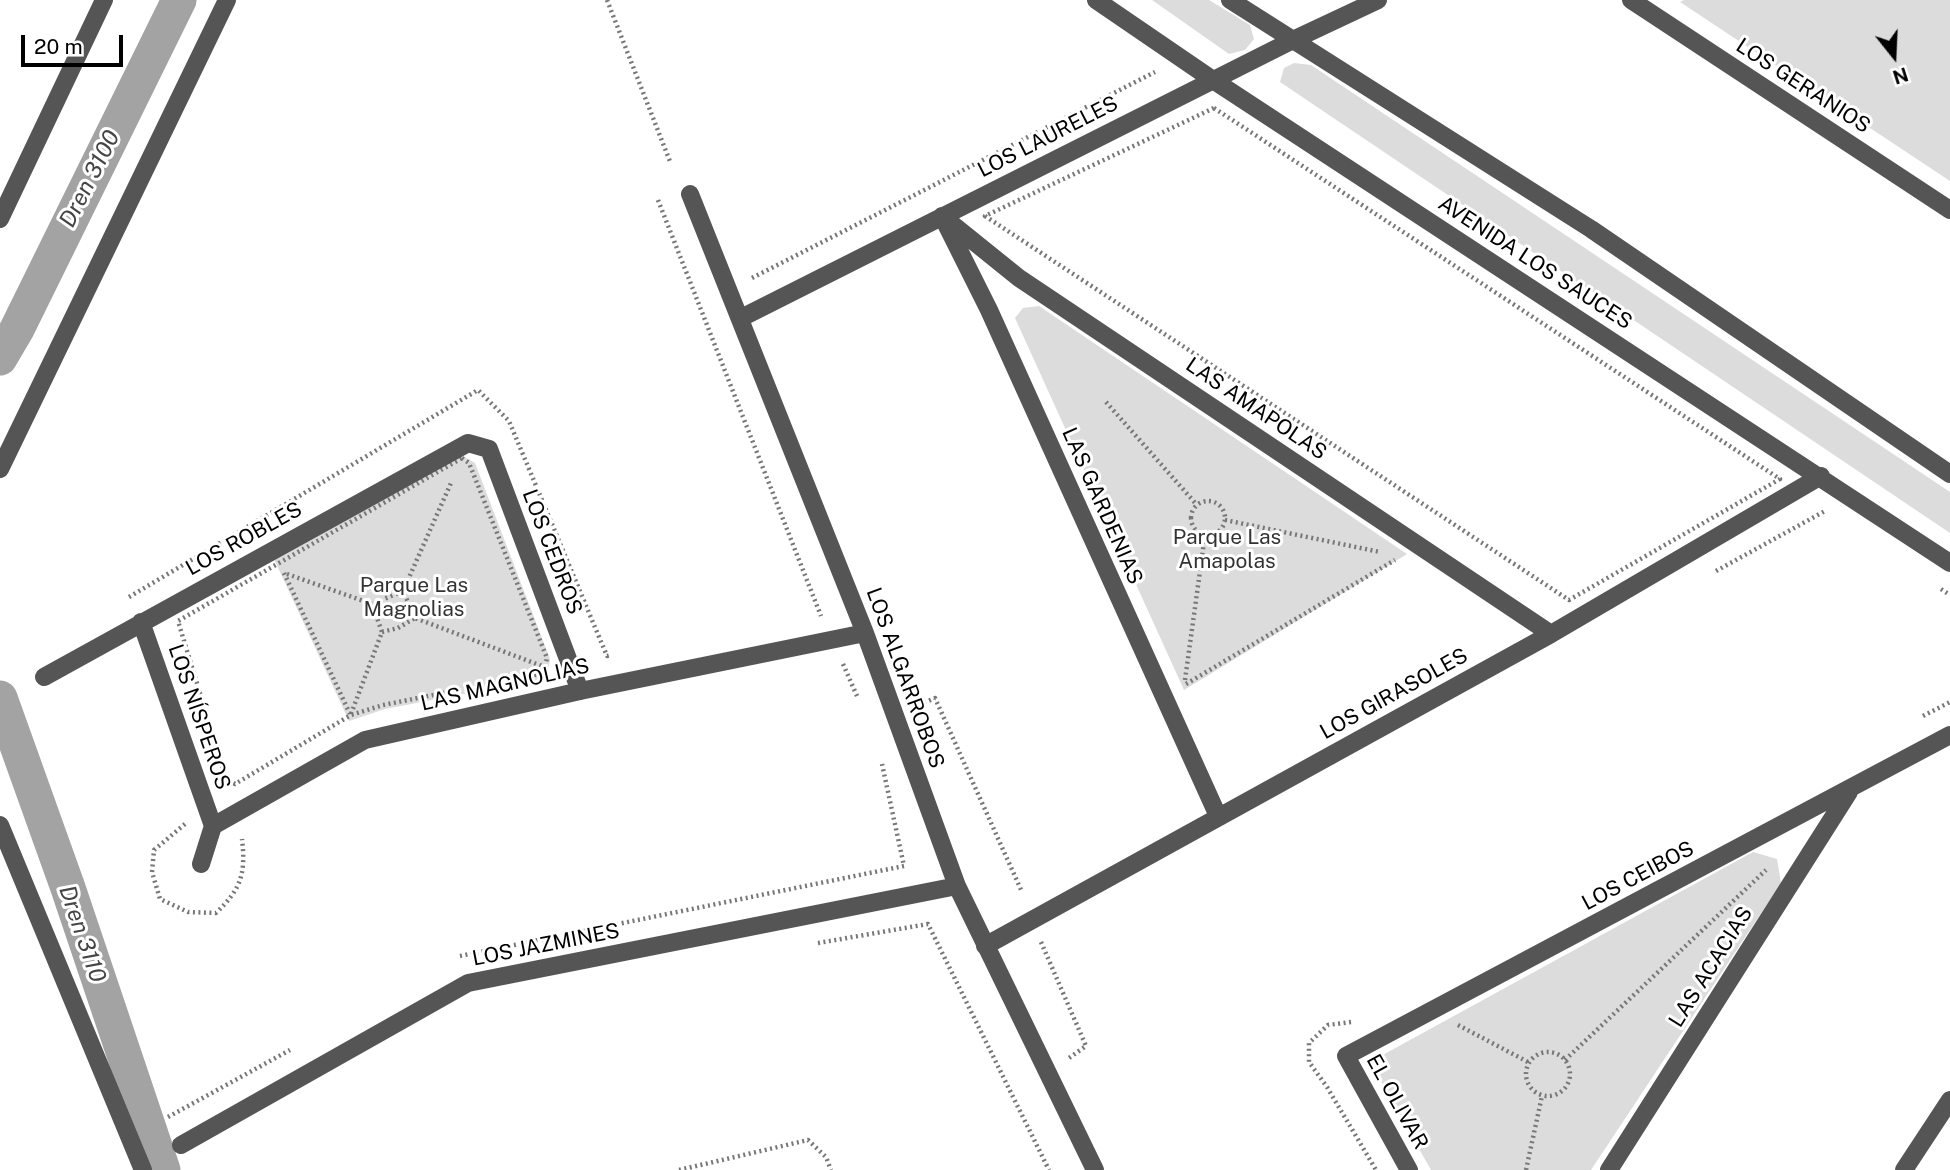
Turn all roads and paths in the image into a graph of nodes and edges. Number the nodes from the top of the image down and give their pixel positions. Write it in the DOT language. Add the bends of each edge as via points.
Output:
graph roads {
  1 [pos="104,0"];
  2 [pos="227,0"];
  3 [pos="607,0"];
  4 [pos="1096,0"];
  5 [pos="1230,0"];
  6 [pos="1378,0"];
  7 [pos="1631,0"];
  8 [pos="1293,40"];
  9 [pos="1181,58"];
  10 [pos="1213,80"];
  11 [pos="1214,108"];
  12 [pos="671,164"];
  13 [pos="690,194"];
  14 [pos="657,200"];
  15 [pos="1950,210"];
  16 [pos="942,216"];
  17 [pos="0,219"];
  18 [pos="747,281"];
  19 [pos="741,318"];
  20 [pos="1106,402"];
  21 [pos="465,451"];
  22 [pos="0,469"];
  23 [pos="1950,474"];
  24 [pos="1821,476"];
  25 [pos="1197,505"];
  26 [pos="1225,520"];
  27 [pos="1205,535"];
  28 [pos="1382,552"];
  29 [pos="1394,553"];
  30 [pos="279,561"];
  31 [pos="1950,563"];
  32 [pos="284,573"];
  33 [pos="403,591"];
  34 [pos="123,600"];
  35 [pos="372,604"];
  36 [pos="822,617"];
  37 [pos="415,618"];
  38 [pos="141,622"];
  39 [pos="382,632"];
  40 [pos="865,633"];
  41 [pos="1551,634"];
  42 [pos="607,656"];
  43 [pos="831,666"];
  44 [pos="44,677"];
  45 [pos="580,691"];
  46 [pos="859,702"];
  47 [pos="914,707"];
  48 [pos="1950,735"];
  49 [pos="880,753"];
  50 [pos="234,784"];
  51 [pos="1851,789"];
  52 [pos="1218,816"];
  53 [pos="0,825"];
  54 [pos="213,826"];
  55 [pos="201,864"];
  56 [pos="1759,865"];
  57 [pos="904,866"];
  58 [pos="957,886"];
  59 [pos="1034,886"];
  60 [pos="1022,892"];
  61 [pos="1011,898"];
  62 [pos="1040,941"];
  63 [pos="804,946"];
  64 [pos="985,946"];
  65 [pos="1468,1017"];
  66 [pos="1456,1024"];
  67 [pos="1446,1030"];
  68 [pos="1346,1056"];
  69 [pos="1565,1060"];
  70 [pos="1528,1062"];
  71 [pos="1061,1065"];
  72 [pos="1327,1087"];
  73 [pos="1542,1096"];
  74 [pos="1950,1100"];
  75 [pos="181,1145"];
  76 [pos="143,1170"];
  77 [pos="679,1170"];
  78 [pos="831,1170"];
  79 [pos="1049,1170"];
  80 [pos="1095,1170"];
  81 [pos="1376,1170"];
  82 [pos="1409,1170"];
  83 [pos="1526,1170"];
  84 [pos="1609,1170"];
  85 [pos="1904,1170"];
  1 -- 17 [label="street"];
  2 -- 22 [label="street"];
  3 -- 12 [label="path"];
  4 -- 9 [label="street, AVENIDA LOS SAUCES"];
  5 -- 8 [label="street"];
  6 -- 8 [label="street, LOS LAURELES"];
  7 -- 15 [label="street, LOS GERANIOS"];
  8 -- 10 [label="street, LOS LAURELES"];
  8 -- 23 [label="street" via="1591,229"];
  9 -- 10 [label="street, AVENIDA LOS SAUCES"];
  9 -- 18 [label="path"];
  10 -- 16 [label="street, LOS LAURELES"];
  10 -- 24 [label="street, AVENIDA LOS SAUCES"];
  11 -- 11 [label="path" via="985,216 1569,600 1780,479"];
  13 -- 19 [label="street, LOS ALGARROBOS"];
  14 -- 36 [label="path"];
  16 -- 19 [label="street, LOS LAURELES"];
  16 -- 41 [label="street, LAS AMAPOLAS" via="1019,278"];
  16 -- 52 [label="street, LAS GARDENIAS"];
  19 -- 40 [label="street, LOS ALGARROBOS"];
  20 -- 25 [label="path"];
  21 -- 30 [label="path"];
  21 -- 33 [label="path"];
  21 -- 37 [label="path" via="547,658 545,670"];
  21 -- 38 [label="street, LOS ROBLES"];
  21 -- 45 [label="street, LOS CEDROS" via="489,449"];
  24 -- 31 [label="street, AVENIDA LOS SAUCES"];
  24 -- 41 [label="street, LOS GIRASOLES"];
  25 -- 26 [label="path" via="1212,501 1219,505"];
  25 -- 27 [label="path" via="1191,523"];
  26 -- 27 [label="path" via="1222,529"];
  26 -- 28 [label="path"];
  27 -- 29 [label="path" via="1185,685 1405,555"];
  30 -- 32 [label="path"];
  30 -- 50 [label="path" via="178,621 226,779"];
  32 -- 35 [label="path"];
  32 -- 39 [label="path" via="351,715"];
  33 -- 35 [label="path"];
  33 -- 37 [label="path"];
  34 -- 42 [label="path" via="478,390 509,421"];
  35 -- 39 [label="path"];
  37 -- 39 [label="path"];
  38 -- 44 [label="street, LOS ROBLES"];
  38 -- 54 [label="street, LOS NÍSPEROS"];
  40 -- 45 [label="street, LAS MAGNOLIAS"];
  40 -- 58 [label="street, LOS ALGARROBOS"];
  41 -- 52 [label="street, LOS GIRASOLES"];
  43 -- 46 [label="path" via="844,664"];
  45 -- 54 [label="street, LAS MAGNOLIAS" via="365,740"];
  47 -- 60 [label="path" via="935,698"];
  48 -- 51 [label="street, LOS CEIBOS"];
  49 -- 57 [label="path"];
  51 -- 68 [label="street, LOS CEIBOS"];
  51 -- 84 [label="street, LAS ACACIAS"];
  52 -- 64 [label="street, LOS GIRASOLES"];
  53 -- 76 [label="street"];
  54 -- 55 [label="street"];
  56 -- 69 [label="path" via="1766,870"];
  58 -- 64 [label="street, LOS ALGARROBOS"];
  58 -- 75 [label="street, LOS JAZMINES" via="468,983"];
  59 -- 60 [label="path"];
  60 -- 61 [label="path"];
  62 -- 71 [label="path" via="1086,1046"];
  63 -- 79 [label="path" via="928,924"];
  64 -- 80 [label="street, LOS ALGARROBOS"];
  65 -- 66 [label="path"];
  66 -- 67 [label="path"];
  66 -- 70 [label="path"];
  68 -- 82 [label="street, EL OLIVAR"];
  69 -- 70 [label="path" via="1546,1051"];
  69 -- 73 [label="path" via="1570,1068 1567,1086"];
  70 -- 73 [label="path" via="1527,1082"];
  72 -- 81 [label="path"];
  73 -- 83 [label="path"];
  74 -- 85 [label="street"];
  77 -- 78 [label="path" via="808,1140 826,1157"];
}
